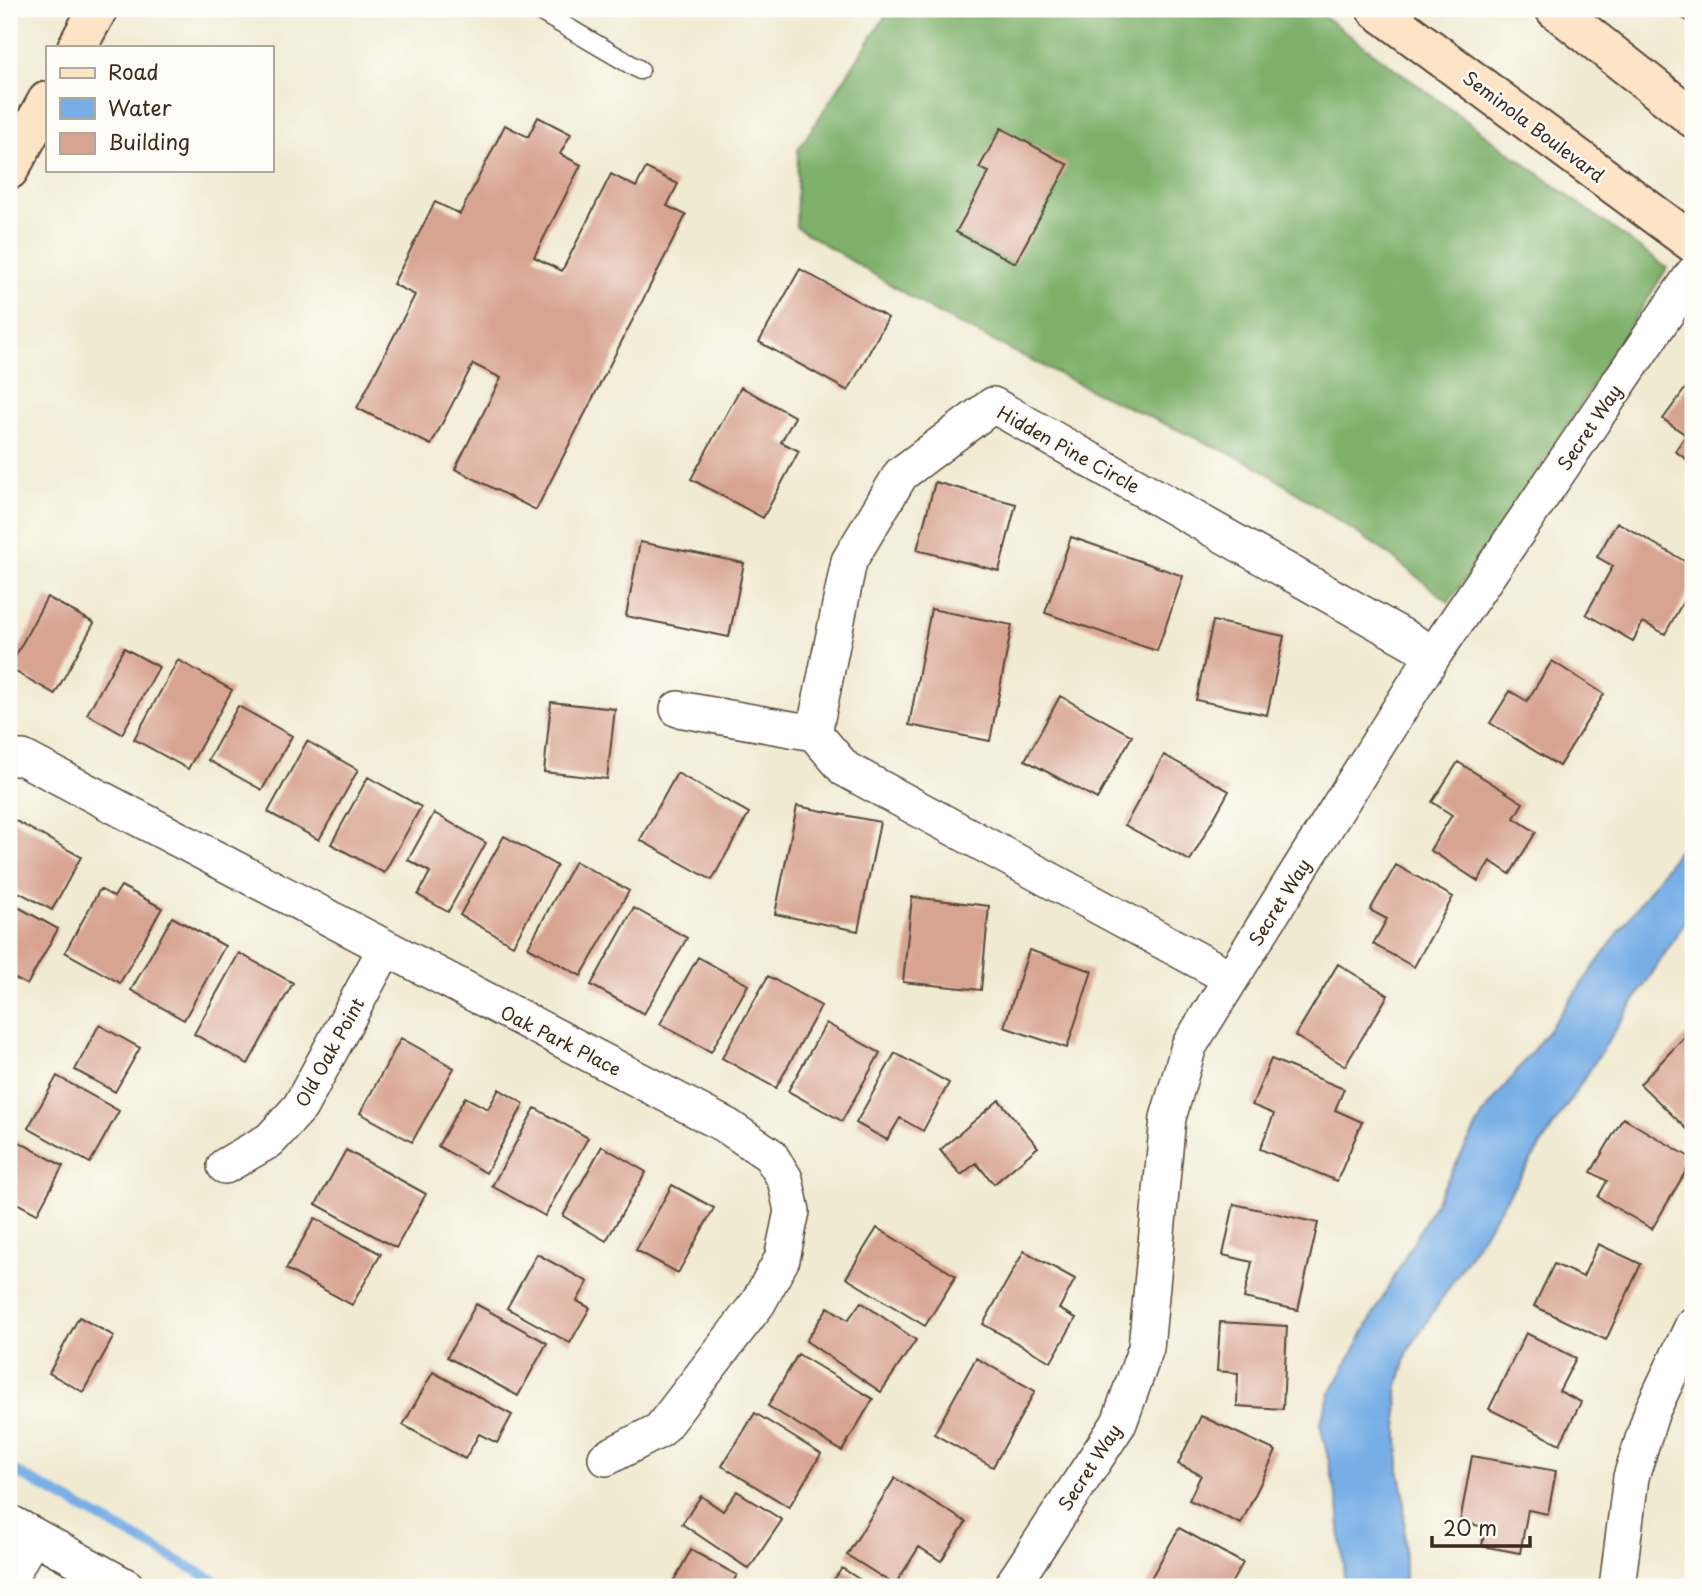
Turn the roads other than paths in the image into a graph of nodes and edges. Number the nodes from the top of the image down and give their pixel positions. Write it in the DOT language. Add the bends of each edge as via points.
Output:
graph roads {
  1 [pos="98,9"];
  2 [pos="536,9"];
  3 [pos="1376,9"];
  4 [pos="1575,14"];
  5 [pos="78,46"];
  6 [pos="640,70"];
  7 [pos="46,103"];
  8 [pos="1693,118"];
  9 [pos="9,170"];
  10 [pos="1693,243"];
  11 [pos="1693,274"];
  12 [pos="1434,654"];
  13 [pos="678,709"];
  14 [pos="814,733"];
  15 [pos="9,758"];
  16 [pos="385,949"];
  17 [pos="1231,978"];
  18 [pos="225,1167"];
  19 [pos="1693,1325"];
  20 [pos="606,1458"];
  21 [pos="21,1529"];
  22 [pos="9,1578"];
  23 [pos="127,1587"];
  24 [pos="1011,1587"];
  25 [pos="1617,1587"];
  1 -- 5 [label="main road"];
  2 -- 6 [label="lane"];
  3 -- 10 [label="main road, Seminola Boulevard"];
  4 -- 8 [label="main road"];
  7 -- 9 [label="main road"];
  11 -- 12 [label="street, Secret Way"];
  12 -- 14 [label="street, Hidden Pine Circle" via="993,405 901,474 849,561"];
  12 -- 17 [label="street, Secret Way"];
  13 -- 14 [label="street"];
  14 -- 17 [label="street" via="845,769"];
  15 -- 16 [label="street, Oak Park Place" via="23,758"];
  16 -- 18 [label="street, Old Oak Point" via="300,1107 270,1140"];
  16 -- 20 [label="street, Oak Park Place" via="727,1126 770,1155 785,1180 792,1211 782,1259 758,1303 660,1430"];
  17 -- 24 [label="street, Secret Way" via="1189,1046 1168,1118 1146,1348 1119,1423"];
  19 -- 25 [label="street" via="1652,1411 1632,1477"];
  21 -- 22 [label="street"];
  21 -- 23 [label="street"];
}
